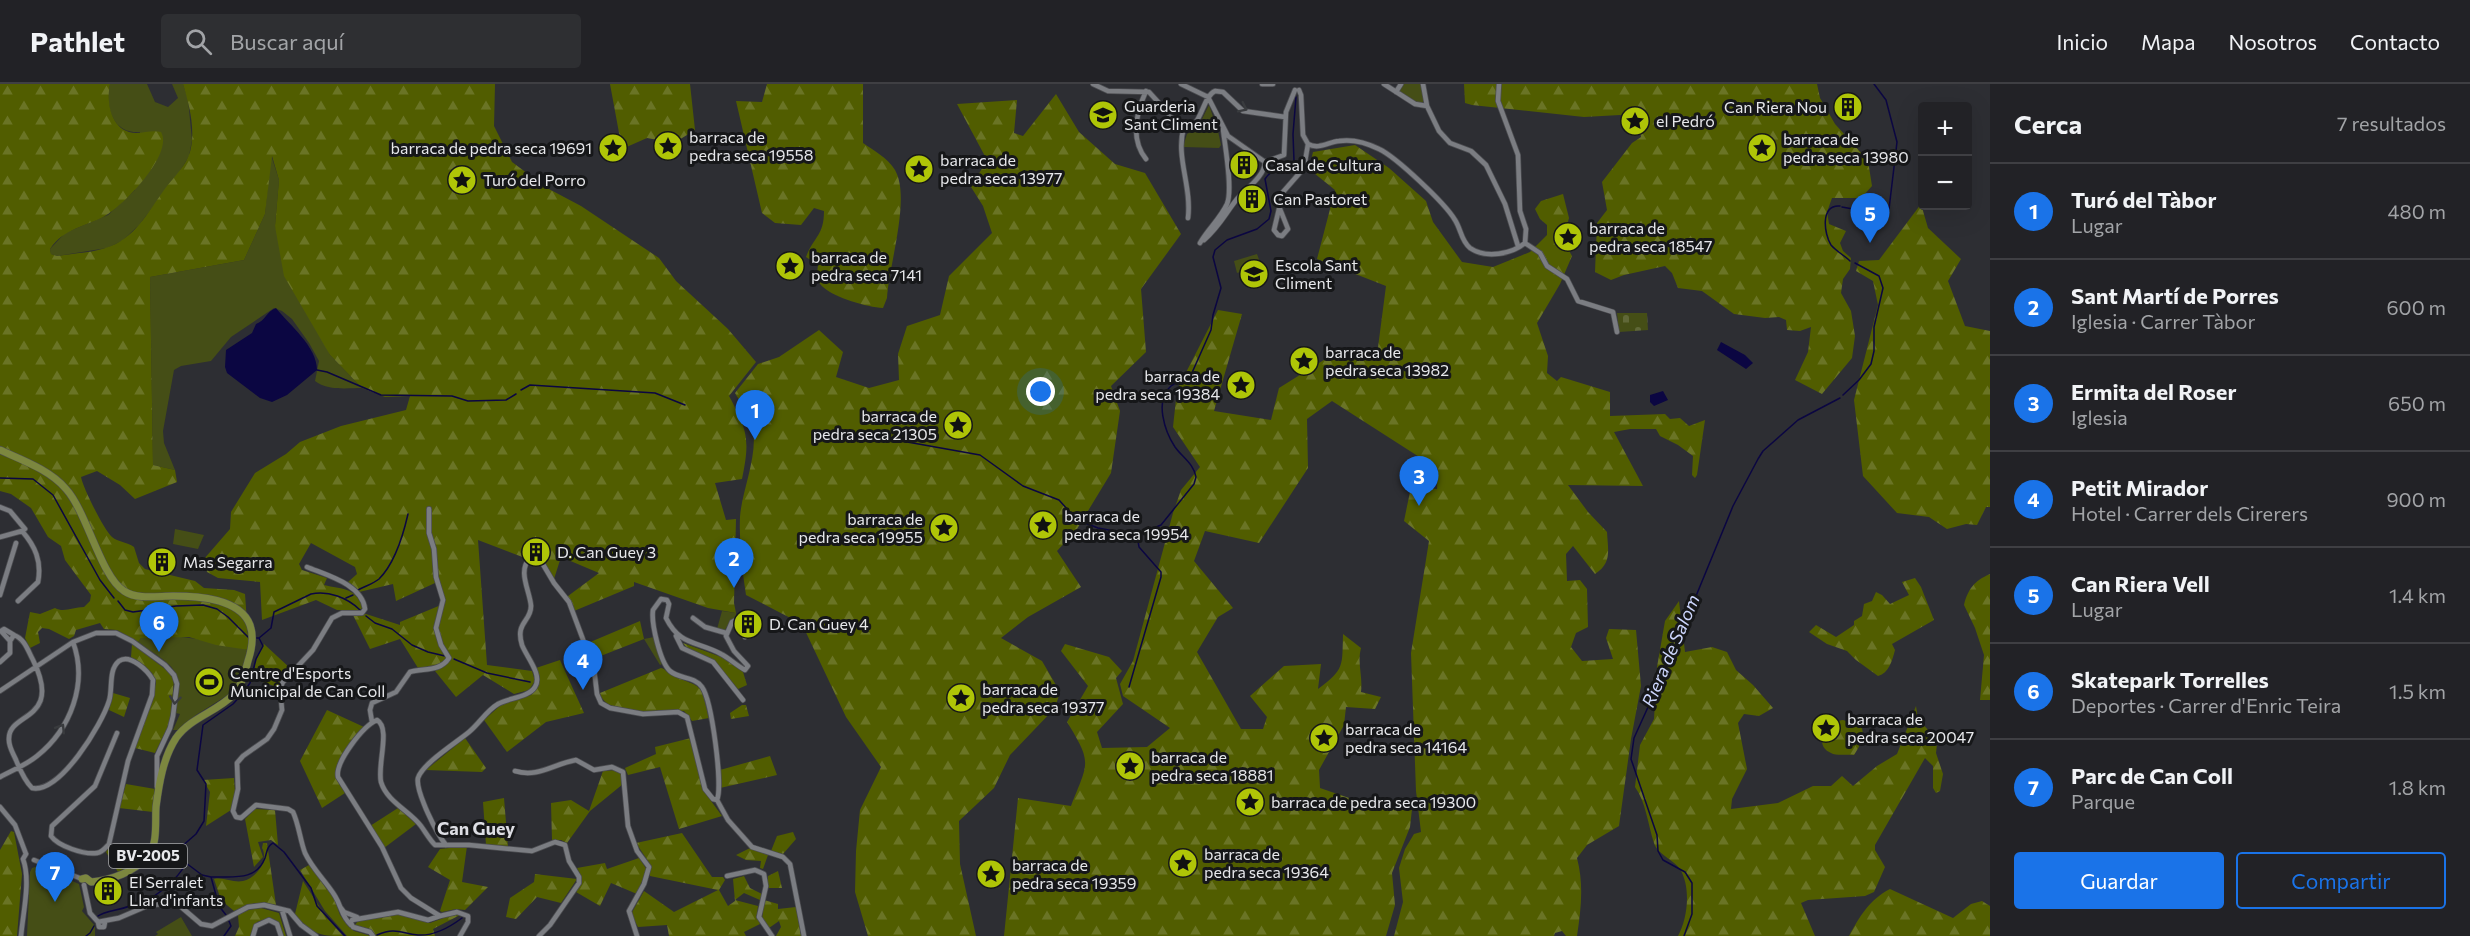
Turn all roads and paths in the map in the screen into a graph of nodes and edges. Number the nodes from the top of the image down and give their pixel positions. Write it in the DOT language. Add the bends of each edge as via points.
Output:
graph roads {
  1 [pos="1093,84"];
  2 [pos="1181,84"];
  3 [pos="1289,84"];
  4 [pos="1303,84"];
  5 [pos="1384,84"];
  6 [pos="1401,84"];
  7 [pos="1500,84"];
  8 [pos="1426,85"];
  9 [pos="1297,90"];
  10 [pos="1146,91"];
  11 [pos="1396,92"];
  12 [pos="1208,97"];
  13 [pos="1427,106"];
  14 [pos="1285,117"];
  15 [pos="1184,127"];
  16 [pos="1223,129"];
  17 [pos="1233,140"];
  18 [pos="1225,143"];
  19 [pos="1308,144"];
  20 [pos="1146,159"];
  21 [pos="1265,162"];
  22 [pos="1280,209"];
  23 [pos="1188,218"];
  24 [pos="1516,240"];
  25 [pos="1524,241"];
  26 [pos="1518,246"];
  27 [pos="1617,332"];
  28 [pos="0,450"];
  29 [pos="0,507"];
  30 [pos="429,509"];
  31 [pos="22,531"];
  32 [pos="0,537"];
  33 [pos="16,543"];
  34 [pos="307,567"];
  35 [pos="3,580"];
  36 [pos="1,596"];
  37 [pos="18,600"];
  38 [pos="693,618"];
  39 [pos="0,631"];
  40 [pos="726,633"];
  41 [pos="675,634"];
  42 [pos="14,635"];
  43 [pos="745,637"];
  44 [pos="10,641"];
  45 [pos="73,642"];
  46 [pos="0,662"];
  47 [pos="36,667"];
  48 [pos="0,691"];
  49 [pos="743,700"];
  50 [pos="372,722"];
  51 [pos="117,733"];
  52 [pos="19,768"];
  53 [pos="515,771"];
  54 [pos="0,777"];
  55 [pos="158,796"];
  56 [pos="717,800"];
  57 [pos="0,807"];
  58 [pos="446,845"];
  59 [pos="26,854"];
  60 [pos="34,860"];
  61 [pos="25,864"];
  62 [pos="727,876"];
  63 [pos="85,882"];
  64 [pos="340,906"];
  65 [pos="282,910"];
  66 [pos="441,916"];
  67 [pos="357,917"];
  68 [pos="351,926"];
  69 [pos="290,935"];
  70 [pos="21,936"];
  71 [pos="253,936"];
  72 [pos="281,936"];
  73 [pos="316,936"];
  74 [pos="373,936"];
  75 [pos="460,936"];
  76 [pos="539,936"];
  77 [pos="637,936"];
  78 [pos="772,936"];
  79 [pos="804,936"];
  1 -- 10 [label="street" via="1108,92"];
  2 -- 12 [label="street"];
  3 -- 9 [label="street"];
  4 -- 9 [label="street"];
  5 -- 11 [label="street"];
  6 -- 11 [label="street"];
  7 -- 25 [label="street" via="1498,101 1518,155"];
  8 -- 13 [label="street"];
  9 -- 14 [label="street"];
  9 -- 19 [label="street" via="1301,95 1303,138"];
  10 -- 15 [label="street"];
  10 -- 20 [label="street" via="1137,123 1138,146"];
  11 -- 13 [label="street" via="1414,104"];
  12 -- 14 [label="street, one-way" via="1221,92 1243,111"];
  12 -- 15 [label="street" via="1197,123"];
  12 -- 16 [label="street"];
  13 -- 24 [label="street" via="1446,139 1471,151 1486,165 1503,198"];
  14 -- 21 [label="street" via="1284,154"];
  15 -- 23 [label="street" via="1181,152 1188,185"];
  16 -- 17 [label="street"];
  16 -- 18 [label="street"];
  17 -- 18 [label="street"];
  17 -- 21 [label="street"];
  18 -- 21 [label="street" via="1228,201 1200,243 1223,221 1263,170"];
  19 -- 22 [label="street" via="1306,164 1283,192"];
  19 -- 26 [label="street" via="1318,147 1347,141 1378,148 1399,162 1448,211 1470,248 1499,254"];
  22 -- 22 [label="street" via="1274,230 1282,236 1288,229"];
  24 -- 25 [label="street" via="1519,237"];
  24 -- 26 [label="street"];
  25 -- 26 [label="street"];
  25 -- 27 [label="street" via="1540,253 1547,266 1567,279 1578,302 1613,312"];
  28 -- 55 [label="main road, BV-2005" via="50,475 69,491 121,590 137,596 192,597 222,603 245,616 252,632 252,646 244,673 234,693 195,719 175,739 165,760"];
  29 -- 31 [label="street" via="10,511 25,529"];
  30 -- 50 [label="street" via="429,533 443,600 436,628 449,658 436,668 410,672 396,692 372,703"];
  31 -- 32 [label="street"];
  31 -- 37 [label="street" via="36,550 39,578"];
  33 -- 35 [label="street"];
  34 -- 64 [label="street" via="341,579 361,598 365,609 362,613 342,613 332,618 313,650 283,682 282,710 274,729 237,763 233,811 241,818 256,806 291,811 310,862"];
  35 -- 36 [label="street"];
  38 -- 40 [label="street" via="705,627"];
  39 -- 42 [label="street" via="4,629"];
  39 -- 44 [label="street"];
  40 -- 41 [label="street" via="748,666 746,669"];
  40 -- 43 [label="street" via="736,620"];
  41 -- 49 [label="street" via="682,648 713,662"];
  41 -- 56 [label="street" via="666,618 668,602 661,599 652,618 664,662 672,673 696,681 706,694 715,733"];
  42 -- 44 [label="street"];
  42 -- 47 [label="street" via="22,640"];
  44 -- 46 [label="street" via="10,653"];
  45 -- 47 [label="street"];
  52 -- 45 [label="street, one-way" via="49,745 71,710 79,670"];
  45 -- 55 [label="street, one-way" via="96,633 116,633 174,675 177,684 173,716 157,756"];
  47 -- 48 [label="street"];
  47 -- 52 [label="street" via="43,684 40,702 9,736"];
  50 -- 58 [label="street" via="379,720 383,727 383,786 434,844"];
  50 -- 66 [label="street" via="338,766 338,777 382,847 401,888"];
  51 -- 52 [label="street" via="95,786 50,831 53,839 93,853 103,851 109,844 128,761 154,684 150,676 130,660 123,659 114,668 106,710 85,749 48,785 37,789 28,784"];
  52 -- 54 [label="street"];
  53 -- 77 [label="street" via="531,774 576,760 594,770 612,767 623,772 628,826 637,851 649,867 629,911"];
  55 -- 63 [label="main road, BV-2005" via="149,854 119,876"];
  56 -- 58 [label="street" via="705,789 689,722 683,714 643,714 601,703 594,669 569,602 541,561 532,557 526,561 525,573 530,609 520,631 523,648 537,677 536,687 493,707 418,777 426,808"];
  56 -- 79 [label="street" via="728,820 752,847 788,861"];
  57 -- 59 [label="street" via="15,825"];
  58 -- 76 [label="street" via="532,851 555,842 565,845 579,883"];
  59 -- 60 [label="street"];
  59 -- 61 [label="street"];
  60 -- 61 [label="street"];
  60 -- 63 [label="street"];
  61 -- 70 [label="street"];
  62 -- 78 [label="street" via="755,870 764,874 766,886 759,917"];
  63 -- 65 [label="street" via="90,913 102,928 157,904 180,906 208,926 254,906"];
  64 -- 67 [label="street"];
  64 -- 68 [label="street"];
  65 -- 69 [label="street"];
  65 -- 73 [label="street" via="289,911"];
  66 -- 67 [label="street" via="428,920 398,912"];
  66 -- 75 [label="street" via="457,912 468,916"];
  67 -- 68 [label="street"];
  68 -- 74 [label="street"];
  71 -- 72 [label="street" via="256,926 269,920 277,924"];
}
